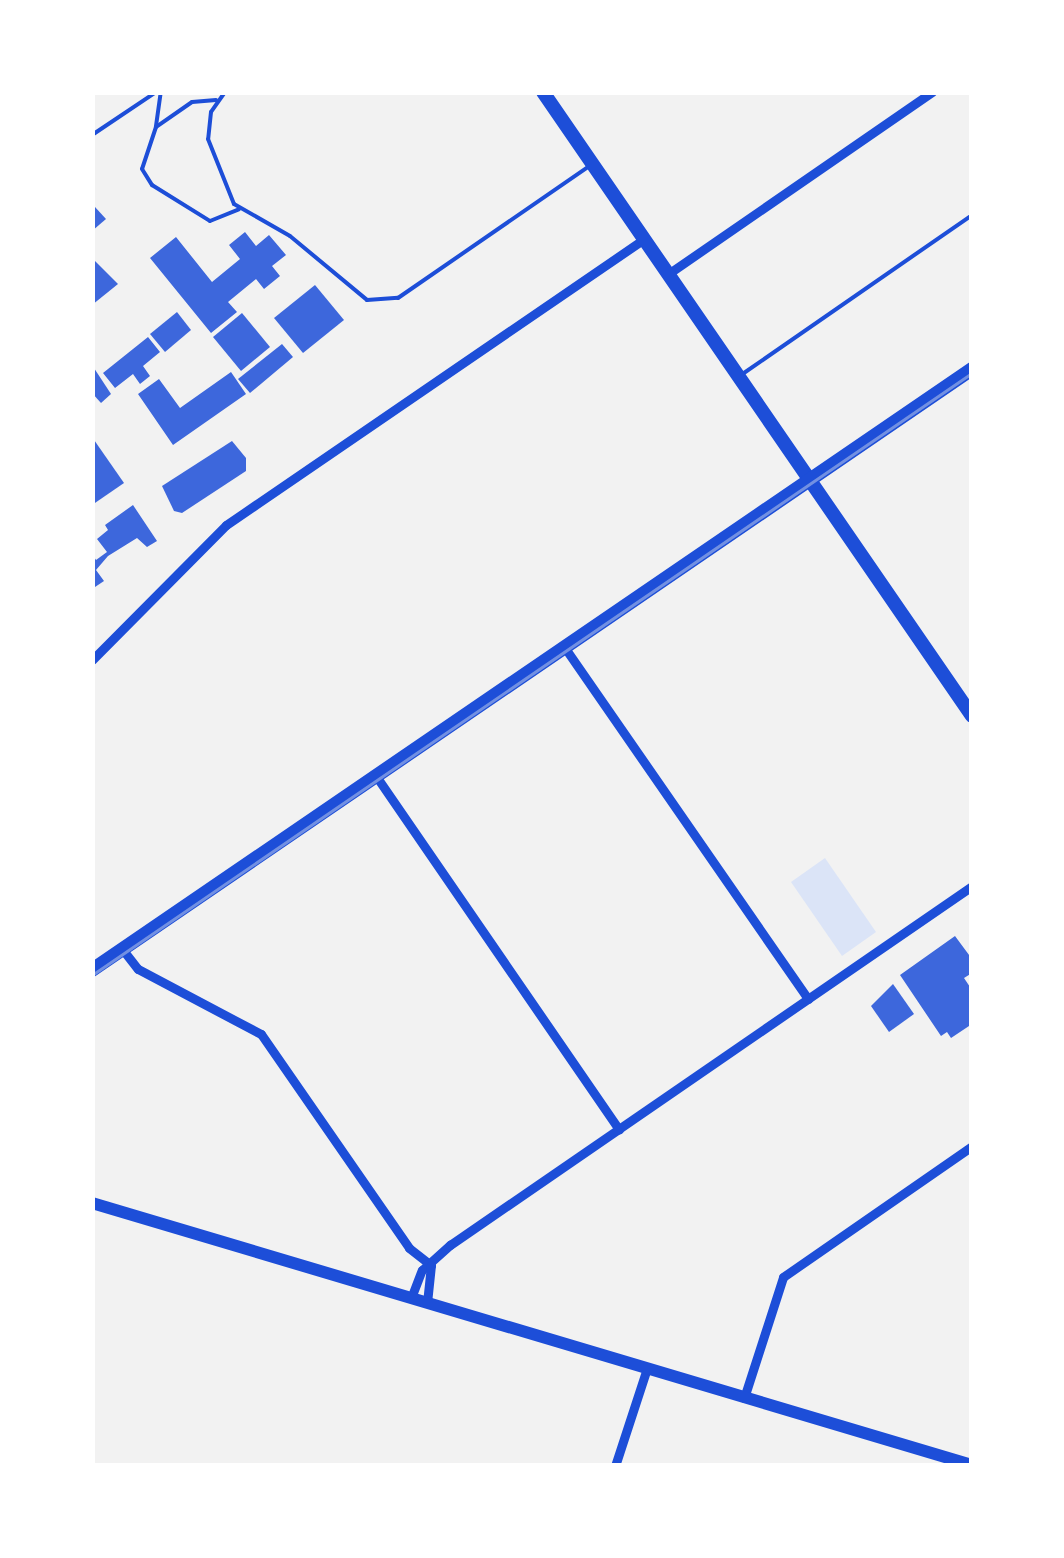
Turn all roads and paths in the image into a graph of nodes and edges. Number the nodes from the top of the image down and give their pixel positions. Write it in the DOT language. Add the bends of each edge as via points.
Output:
graph roads {
  1 [pos="158,92"];
  2 [pos="224,92"];
  3 [pos="543,92"];
  4 [pos="932,92"];
  5 [pos="216,100"];
  6 [pos="156,126"];
  7 [pos="92,134"];
  8 [pos="592,164"];
  9 [pos="239,209"];
  10 [pos="972,215"];
  11 [pos="644,239"];
  12 [pos="668,274"];
  13 [pos="972,368"];
  14 [pos="738,377"];
  15 [pos="810,480"];
  16 [pos="565,648"];
  17 [pos="92,660"];
  18 [pos="972,716"];
  19 [pos="376,776"];
  20 [pos="972,886"];
  21 [pos="123,950"];
  22 [pos="92,970"];
  23 [pos="808,999"];
  24 [pos="619,1129"];
  25 [pos="967,1148"];
  26 [pos="972,1162"];
  27 [pos="92,1204"];
  28 [pos="431,1265"];
  29 [pos="412,1298"];
  30 [pos="427,1302"];
  31 [pos="646,1368"];
  32 [pos="744,1398"];
  33 [pos="965,1464"];
  34 [pos="614,1466"];
  1 -- 6 [label="lane"];
  1 -- 7 [label="lane"];
  2 -- 5 [label="lane"];
  3 -- 8 [label="main road"];
  4 -- 12 [label="street"];
  5 -- 6 [label="lane" via="192,102"];
  5 -- 9 [label="lane" via="210,152"];
  6 -- 9 [label="lane" via="143,156 147,181 210,221"];
  8 -- 9 [label="lane" via="390,300 349,291 290,236"];
  8 -- 11 [label="main road"];
  10 -- 14 [label="lane"];
  11 -- 12 [label="main road"];
  11 -- 17 [label="street" via="226,525"];
  12 -- 14 [label="main road"];
  13 -- 15 [label="main road"];
  14 -- 15 [label="main road"];
  15 -- 16 [label="main road"];
  15 -- 18 [label="main road"];
  16 -- 19 [label="main road"];
  16 -- 23 [label="street"];
  19 -- 21 [label="main road"];
  19 -- 24 [label="street"];
  20 -- 23 [label="street"];
  21 -- 22 [label="main road"];
  21 -- 28 [label="street" via="138,969 260,1034 409,1248"];
  23 -- 24 [label="street"];
  24 -- 28 [label="street"];
  25 -- 26 [label="street"];
  25 -- 32 [label="street" via="783,1278"];
  27 -- 29 [label="main road"];
  28 -- 29 [label="street" via="422,1270"];
  28 -- 30 [label="street"];
  29 -- 30 [label="main road"];
  30 -- 31 [label="main road"];
  31 -- 32 [label="main road"];
  31 -- 34 [label="street"];
  32 -- 33 [label="main road"];
}
